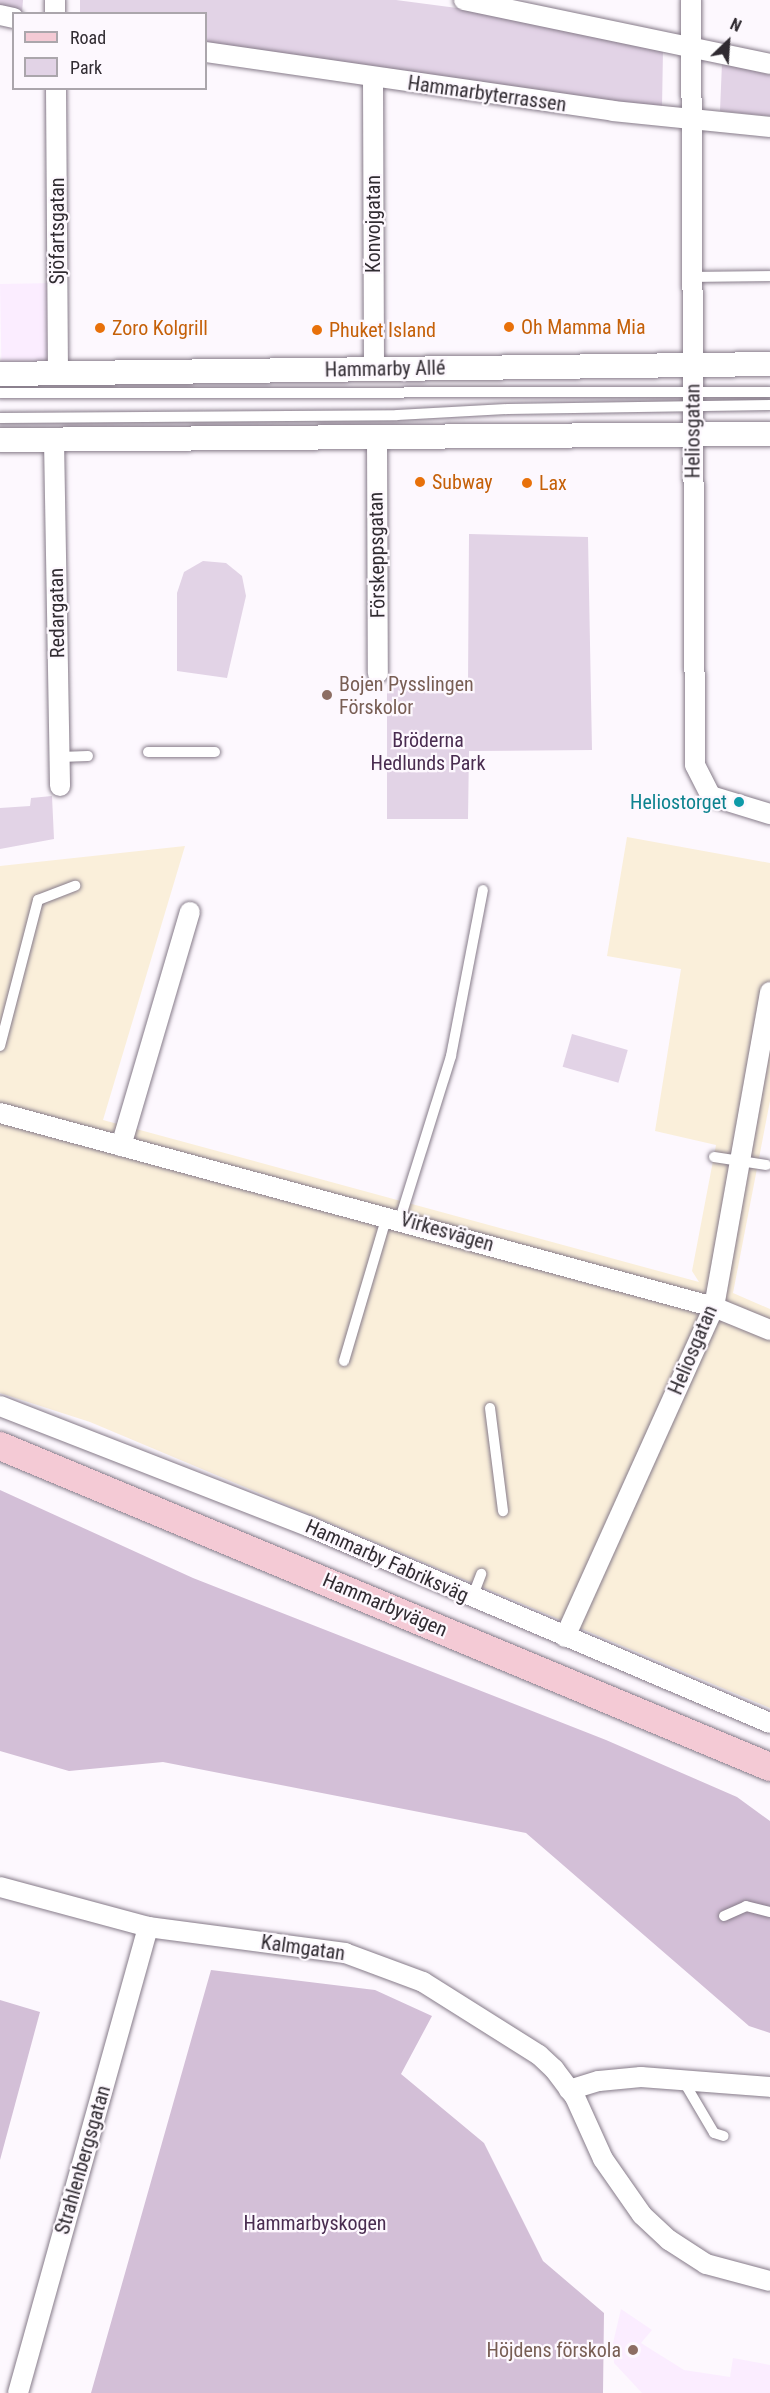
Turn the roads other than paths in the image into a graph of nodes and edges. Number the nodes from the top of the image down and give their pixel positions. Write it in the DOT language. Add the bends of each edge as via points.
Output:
graph roads {
  1 [pos="464,0"];
  2 [pos="691,0"];
  3 [pos="691,44"];
  4 [pos="207,52"];
  5 [pos="770,64"];
  6 [pos="373,78"];
  7 [pos="56,90"];
  8 [pos="694,121"];
  9 [pos="770,127"];
  10 [pos="770,276"];
  11 [pos="692,277"];
  12 [pos="693,364"];
  13 [pos="770,364"];
  14 [pos="374,369"];
  15 [pos="0,374"];
  16 [pos="58,374"];
  17 [pos="770,392"];
  18 [pos="0,393"];
  19 [pos="693,399"];
  20 [pos="770,405"];
  21 [pos="0,418"];
  22 [pos="693,433"];
  23 [pos="770,434"];
  24 [pos="377,436"];
  25 [pos="0,440"];
  26 [pos="54,440"];
  27 [pos="378,673"];
  28 [pos="148,752"];
  29 [pos="215,752"];
  30 [pos="88,756"];
  31 [pos="60,757"];
  32 [pos="60,786"];
  33 [pos="770,814"];
  34 [pos="75,886"];
  35 [pos="483,890"];
  36 [pos="190,912"];
  37 [pos="770,992"];
  38 [pos="766,1045"];
  39 [pos="0,1046"];
  40 [pos="0,1113"];
  41 [pos="121,1146"];
  42 [pos="714,1157"];
  43 [pos="740,1161"];
  44 [pos="766,1165"];
  45 [pos="393,1217"];
  46 [pos="714,1307"];
  47 [pos="770,1330"];
  48 [pos="344,1361"];
  49 [pos="0,1406"];
  50 [pos="490,1408"];
  51 [pos="0,1446"];
  52 [pos="503,1511"];
  53 [pos="481,1574"];
  54 [pos="472,1598"];
  55 [pos="565,1637"];
  56 [pos="770,1723"];
  57 [pos="770,1767"];
  58 [pos="0,1887"];
  59 [pos="770,1912"];
  60 [pos="724,1916"];
  61 [pos="148,1927"];
  62 [pos="684,2082"];
  63 [pos="770,2087"];
  64 [pos="569,2090"];
  65 [pos="724,2136"];
  66 [pos="770,2281"];
  67 [pos="18,2393"];
  1 -- 3 [label="street"];
  2 -- 3 [label="street, Heliosgatan"];
  3 -- 5 [label="street"];
  3 -- 8 [label="street, Heliosgatan"];
  4 -- 6 [label="street, Hammarbyterrassen"];
  6 -- 8 [label="street, Hammarbyterrassen"];
  6 -- 14 [label="street, Konvojgatan"];
  7 -- 16 [label="street, Sjöfartsgatan"];
  8 -- 9 [label="street, Hammarbyterrassen"];
  8 -- 11 [label="street, Heliosgatan"];
  10 -- 11 [label="lane"];
  11 -- 12 [label="street, Heliosgatan"];
  12 -- 13 [label="street, Hammarby Allé"];
  12 -- 14 [label="street, Hammarby Allé"];
  12 -- 19 [label="street, Heliosgatan"];
  14 -- 16 [label="street, Hammarby Allé"];
  15 -- 16 [label="street, Hammarby Allé"];
  17 -- 19 [label="lane"];
  18 -- 19 [label="lane" via="396,390"];
  19 -- 20 [label="lane"];
  19 -- 21 [label="lane" via="397,415"];
  19 -- 22 [label="street, Heliosgatan"];
  22 -- 23 [label="street"];
  22 -- 24 [label="street"];
  22 -- 33 [label="street, Heliosgatan" via="695,765 711,796"];
  24 -- 26 [label="street"];
  24 -- 27 [label="street, Förskeppsgatan"];
  25 -- 26 [label="street"];
  26 -- 31 [label="street, Redargatan"];
  28 -- 29 [label="lane"];
  30 -- 31 [label="lane"];
  31 -- 32 [label="street, Redargatan"];
  34 -- 39 [label="lane" via="38,900"];
  35 -- 45 [label="lane" via="451,1056"];
  36 -- 41 [label="street"];
  37 -- 38 [label="street, Heliosgatan"];
  38 -- 43 [label="street, Heliosgatan"];
  40 -- 41 [label="street, Virkesvägen"];
  41 -- 45 [label="street, Virkesvägen"];
  42 -- 43 [label="lane"];
  43 -- 44 [label="lane"];
  43 -- 46 [label="street, Heliosgatan"];
  45 -- 46 [label="street, Virkesvägen"];
  45 -- 48 [label="lane"];
  46 -- 47 [label="street, Virkesvägen"];
  46 -- 55 [label="street, Heliosgatan"];
  49 -- 54 [label="street, Hammarby Fabriksväg" via="299,1522"];
  50 -- 52 [label="lane"];
  51 -- 57 [label="main road, Hammarbyvägen"];
  53 -- 54 [label="lane"];
  54 -- 55 [label="street, Hammarby Fabriksväg"];
  55 -- 56 [label="street, Hammarby Fabriksväg"];
  58 -- 61 [label="street, Kalmgatan"];
  59 -- 60 [label="lane" via="746,1906"];
  61 -- 64 [label="street, Kalmgatan" via="345,1953 387,1966 423,1982 539,2055"];
  61 -- 67 [label="street, Strahlenbergsgatan"];
  62 -- 63 [label="street"];
  62 -- 64 [label="street" via="641,2077 599,2081"];
  62 -- 65 [label="lane" via="714,2133"];
  64 -- 66 [label="street, Kalmgatan" via="603,2159 642,2215 669,2240 706,2264 730,2274"];
}
